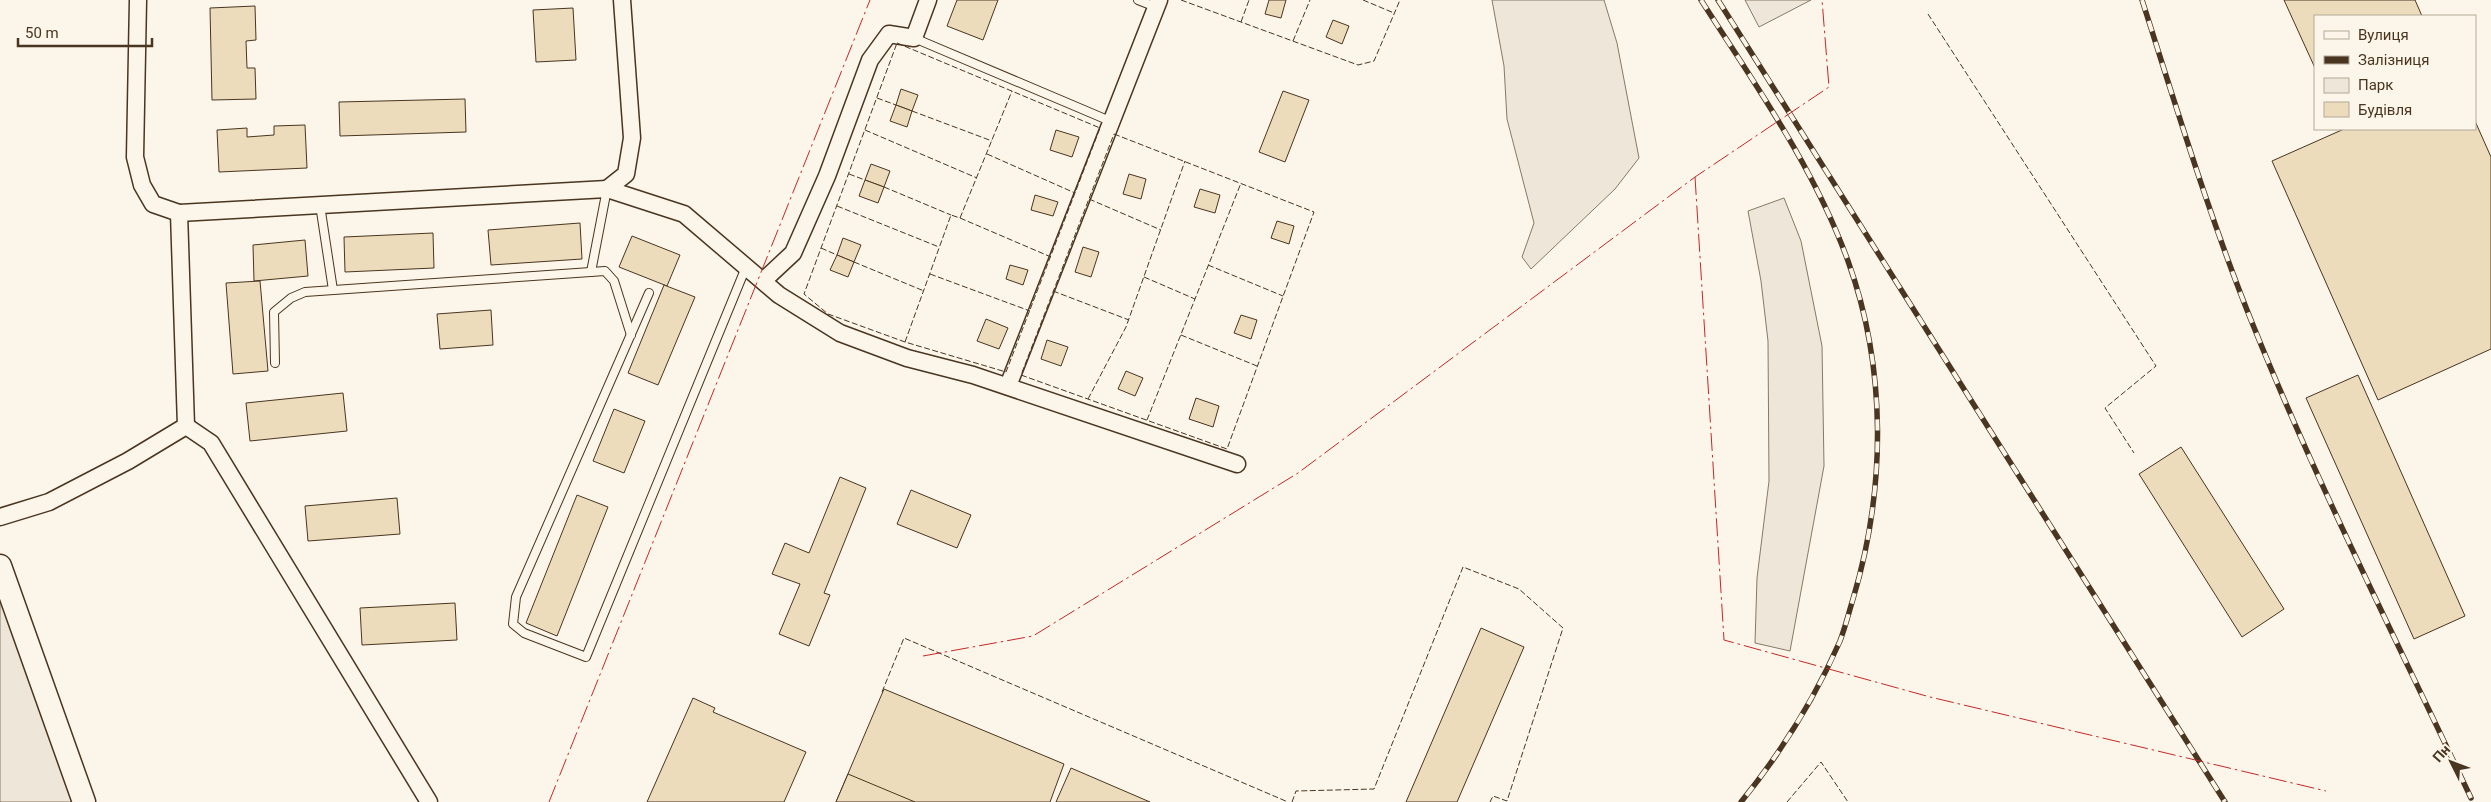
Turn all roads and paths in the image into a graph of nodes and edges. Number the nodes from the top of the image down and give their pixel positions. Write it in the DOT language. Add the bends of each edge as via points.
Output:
graph roads {
  1 [pos="138,0"];
  2 [pos="622,0"];
  3 [pos="928,0"];
  4 [pos="1138,0"];
  5 [pos="1158,4"];
  6 [pos="914,38"];
  7 [pos="1110,121"];
  8 [pos="607,189"];
  9 [pos="320,205"];
  10 [pos="180,212"];
  11 [pos="746,267"];
  12 [pos="591,272"];
  13 [pos="763,281"];
  14 [pos="333,290"];
  15 [pos="649,293"];
  16 [pos="630,335"];
  17 [pos="275,363"];
  18 [pos="1008,386"];
  19 [pos="186,426"];
  20 [pos="1237,464"];
  21 [pos="0,517"];
  22 [pos="0,566"];
  23 [pos="84,802"];
  24 [pos="428,802"];
  1 -- 10 [label="street" via="135,157 142,185 153,204"];
  2 -- 8 [label="street" via="632,138 626,174"];
  3 -- 6 [label="street"];
  4 -- 5 [label="lane"];
  5 -- 7 [label="street"];
  6 -- 7 [label="lane"];
  6 -- 13 [label="street" via="889,34 870,60 827,176 793,253"];
  7 -- 18 [label="street"];
  8 -- 9 [label="street"];
  8 -- 11 [label="street" via="684,214"];
  8 -- 12 [label="lane"];
  9 -- 10 [label="street"];
  9 -- 14 [label="lane"];
  10 -- 19 [label="street"];
  11 -- 13 [label="street"];
  11 -- 16 [label="lane" via="586,657 524,633 513,624 516,597"];
  12 -- 14 [label="lane"];
  12 -- 16 [label="lane" via="605,271 614,281"];
  13 -- 18 [label="street" via="779,295 840,333 907,358"];
  14 -- 17 [label="lane" via="305,292 291,298 274,312"];
  15 -- 16 [label="lane"];
  18 -- 20 [label="street"];
  19 -- 21 [label="street" via="49,502"];
  19 -- 24 [label="street" via="211,443"];
  22 -- 23 [label="street"];
}
